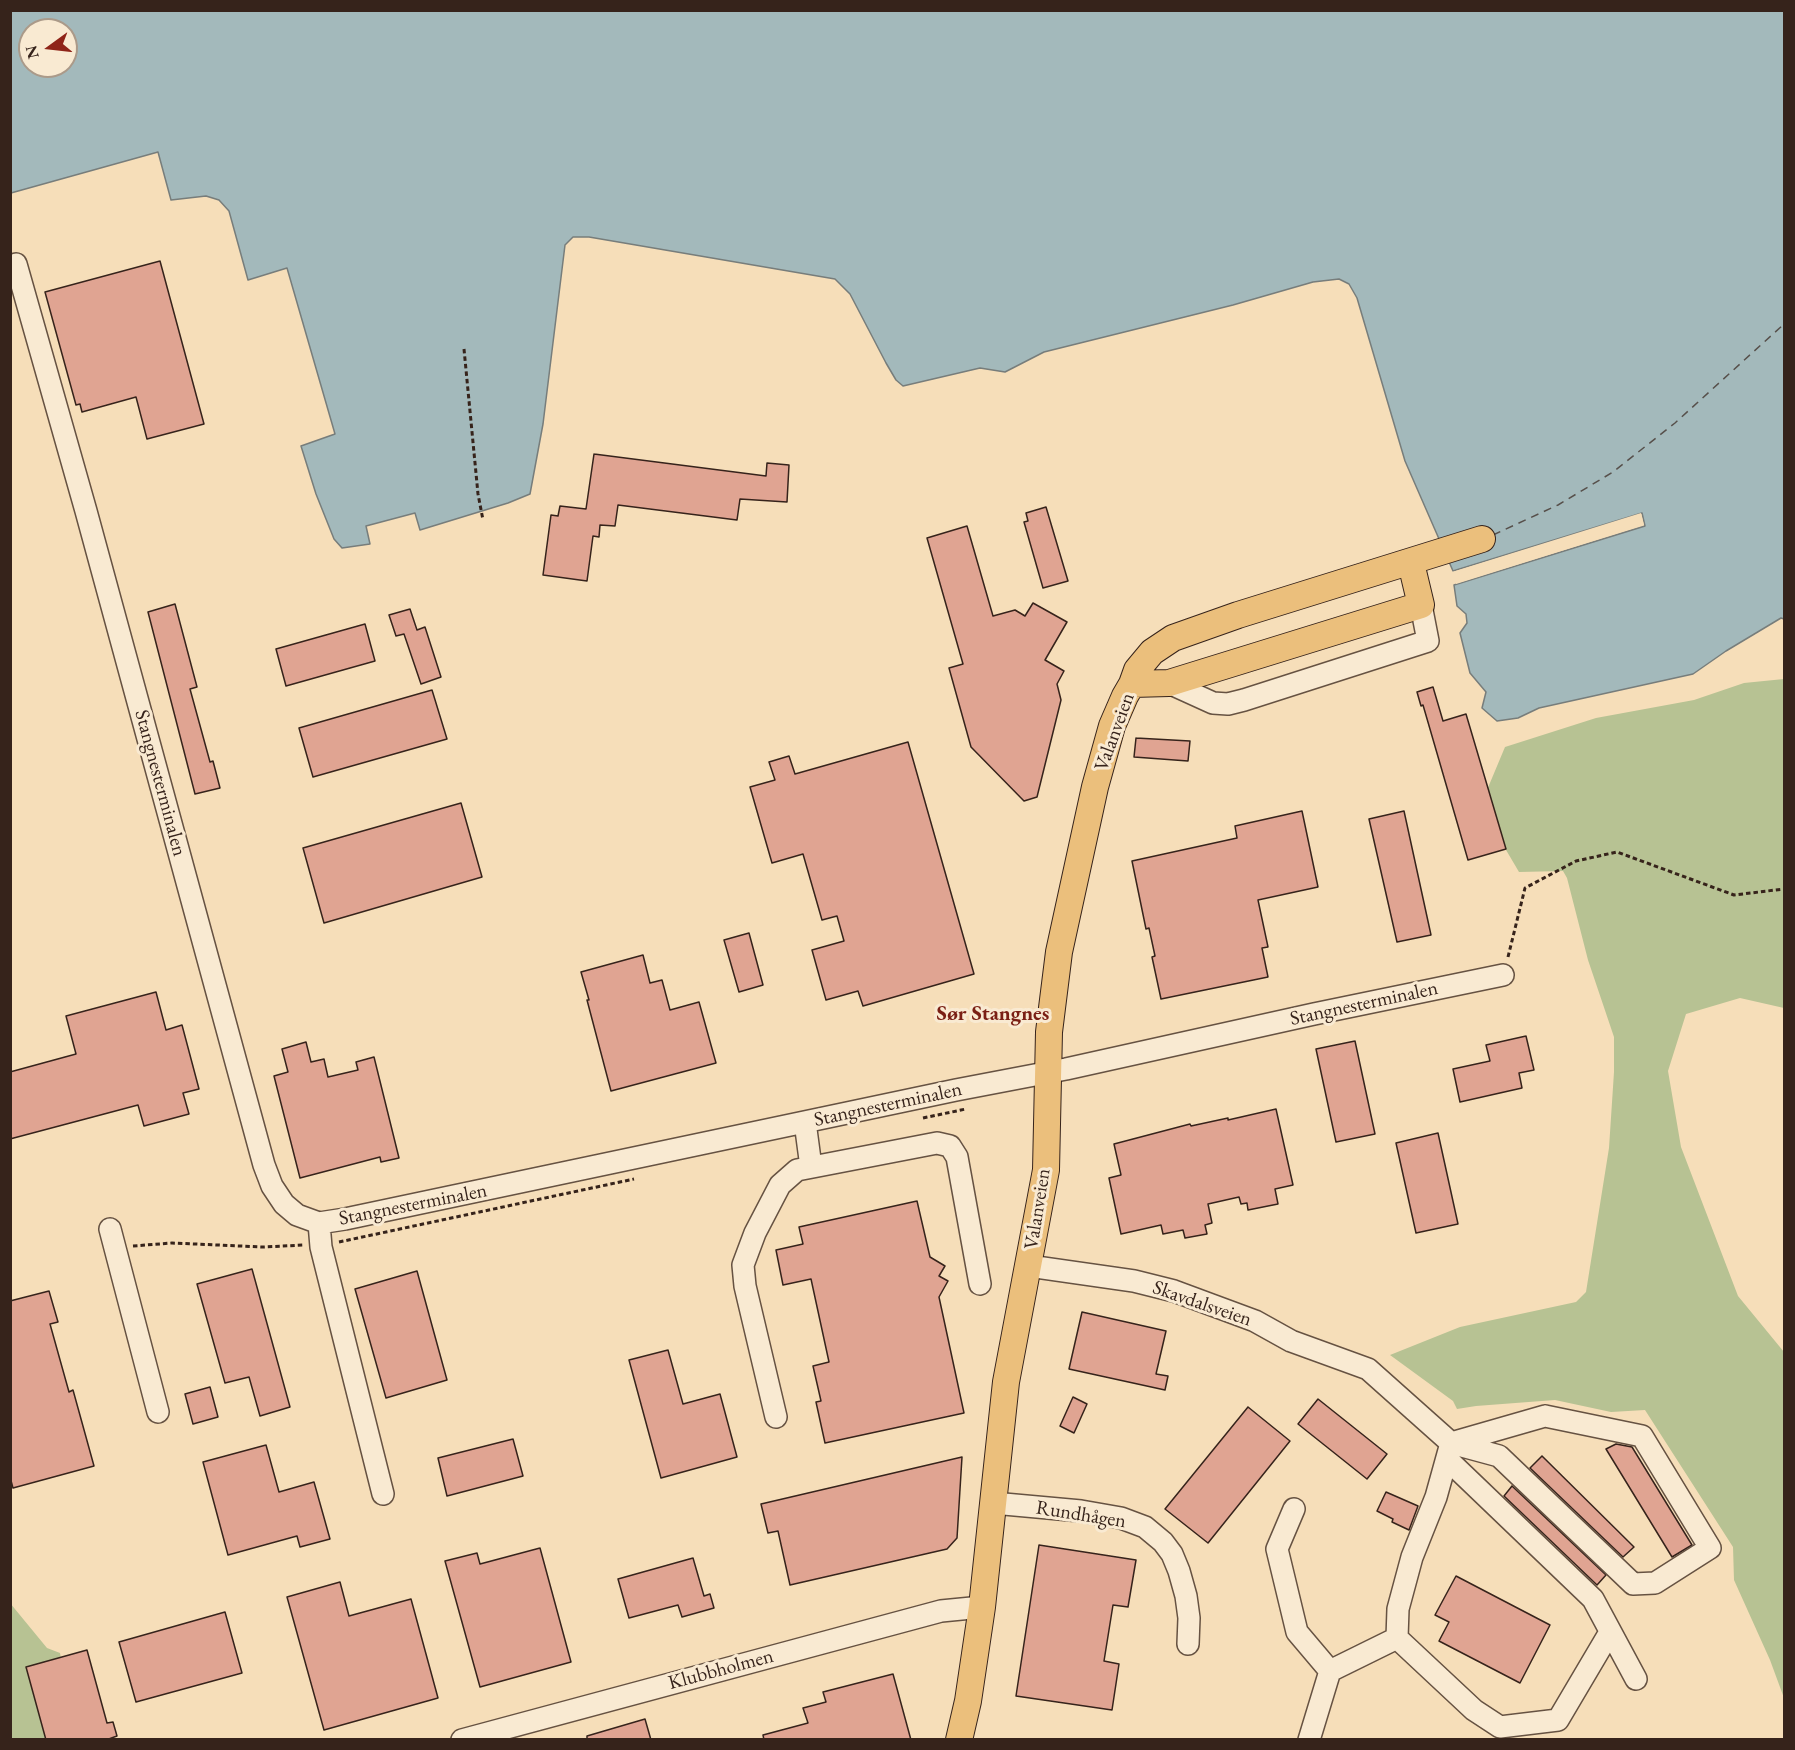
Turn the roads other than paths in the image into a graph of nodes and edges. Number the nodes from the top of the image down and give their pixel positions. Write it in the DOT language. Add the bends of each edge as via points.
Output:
graph roads {
  1 [pos="16,264"];
  2 [pos="1482,540"];
  3 [pos="1423,559"];
  4 [pos="1421,605"];
  5 [pos="1168,682"];
  6 [pos="1132,684"];
  7 [pos="1503,975"];
  8 [pos="1049,1072"];
  9 [pos="806,1122"];
  10 [pos="811,1167"];
  11 [pos="319,1223"];
  12 [pos="110,1229"];
  13 [pos="1029,1266"];
  14 [pos="980,1284"];
  15 [pos="158,1412"];
  16 [pos="776,1417"];
  17 [pos="1449,1451"];
  18 [pos="383,1494"];
  19 [pos="993,1503"];
  20 [pos="1294,1509"];
  21 [pos="982,1607"];
  22 [pos="1610,1632"];
  23 [pos="1397,1638"];
  24 [pos="1188,1644"];
  25 [pos="1329,1671"];
  26 [pos="1636,1679"];
  27 [pos="462,1740"];
  28 [pos="959,1740"];
  29 [pos="1309,1740"];
  1 -- 11 [label="street, Stangnesterminalen" via="264,1165 284,1204 297,1215"];
  2 -- 3 [label="main road, Valanveien"];
  3 -- 4 [label="main road"];
  3 -- 6 [label="main road, Valanveien" via="1173,638 1152,652 1137,670"];
  4 -- 5 [label="main road"];
  4 -- 5 [label="street" via="1428,641 1244,700 1213,703"];
  5 -- 6 [label="main road"];
  6 -- 8 [label="main road, Valanveien" via="1112,726 1067,909 1049,1032"];
  7 -- 8 [label="street, Stangnesterminalen"];
  8 -- 9 [label="street, Stangnesterminalen"];
  8 -- 13 [label="main road, Valanveien" via="1046,1170"];
  9 -- 10 [label="street"];
  9 -- 11 [label="street, Stangnesterminalen"];
  10 -- 14 [label="street" via="937,1143 950,1146 957,1157"];
  10 -- 16 [label="street" via="797,1170 780,1185 743,1265"];
  11 -- 18 [label="street" via="327,1270"];
  12 -- 15 [label="street"];
  13 -- 17 [label="street, Skavdalsveien" via="1134,1281 1174,1291 1368,1369"];
  13 -- 19 [label="main road, Valanveien" via="1006,1382"];
  17 -- 17 [label="street" via="1499,1456 1633,1584 1655,1583 1710,1548 1642,1436 1545,1416"];
  17 -- 22 [label="street" via="1593,1599"];
  17 -- 23 [label="street" via="1412,1557 1398,1609"];
  19 -- 21 [label="main road, Valanveien"];
  19 -- 24 [label="street, Rundhågen" via="1101,1514 1145,1527 1163,1542 1179,1571 1189,1618"];
  20 -- 25 [label="street" via="1277,1549 1297,1632"];
  21 -- 27 [label="street, Klubbholmen" via="941,1611"];
  21 -- 28 [label="main road, Valanveien"];
  22 -- 23 [label="street" via="1558,1720 1500,1727 1474,1710"];
  22 -- 26 [label="street"];
  23 -- 25 [label="street"];
  25 -- 29 [label="street"];
}
